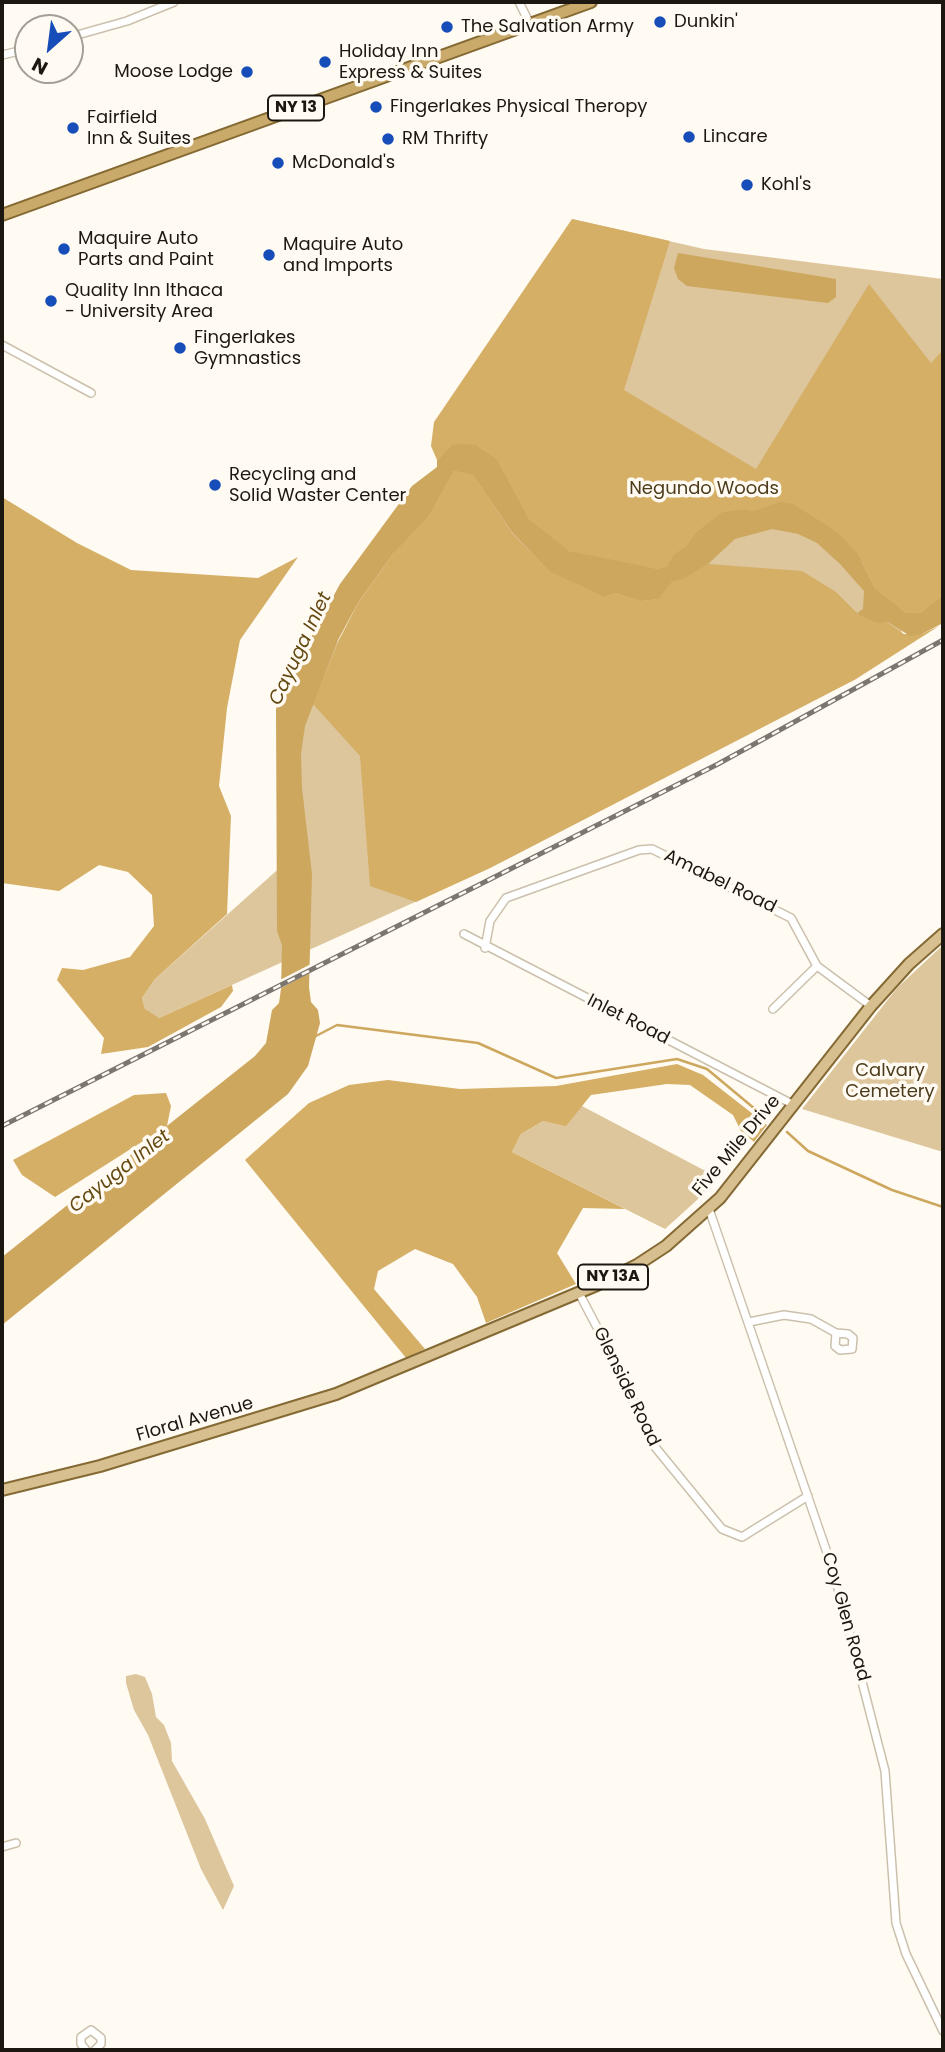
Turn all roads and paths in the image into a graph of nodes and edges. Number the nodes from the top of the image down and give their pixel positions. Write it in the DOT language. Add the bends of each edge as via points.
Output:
graph roads {
  1 [pos="174,2"];
  2 [pos="519,2"];
  3 [pos="591,2"];
  4 [pos="530,24"];
  5 [pos="84,33"];
  6 [pos="2,215"];
  7 [pos="2,345"];
  8 [pos="92,393"];
  9 [pos="464,934"];
  10 [pos="943,934"];
  11 [pos="485,948"];
  12 [pos="817,966"];
  13 [pos="871,1006"];
  14 [pos="773,1009"];
  15 [pos="794,1105"];
  16 [pos="709,1209"];
  17 [pos="579,1293"];
  18 [pos="749,1322"];
  19 [pos="836,1333"];
  20 [pos="395,1372"];
  21 [pos="2,1490"];
  22 [pos="808,1496"];
  23 [pos="16,1843"];
  24 [pos="2,1847"];
  25 [pos="943,2031"];
  26 [pos="83,2049"];
  27 [pos="95,2050"];
  1 -- 5 [label="street"];
  2 -- 4 [label="street"];
  3 -- 4 [label="highway, NY 13"];
  4 -- 6 [label="highway, NY 13"];
  7 -- 8 [label="street"];
  9 -- 11 [label="street, Inlet Road"];
  10 -- 13 [label="main road, Five Mile Drive / NY 13A"];
  11 -- 12 [label="street, Amabel Road" via="490,921 506,898 652,849 791,918"];
  11 -- 15 [label="street, Inlet Road"];
  12 -- 13 [label="street, Amabel Road"];
  12 -- 14 [label="street"];
  13 -- 15 [label="main road, Five Mile Drive / NY 13A"];
  15 -- 16 [label="main road, Five Mile Drive / NY 13A"];
  16 -- 17 [label="main road, Five Mile Drive / NY 13A" via="637,1265"];
  16 -- 18 [label="street, Coy Glen Road"];
  17 -- 20 [label="main road, Five Mile Drive / NY 13A"];
  17 -- 22 [label="street, Glenside Road" via="651,1442 722,1529 742,1537"];
  18 -- 19 [label="street" via="799,1316"];
  18 -- 22 [label="street, Coy Glen Road"];
  20 -- 21 [label="main road, Floral Avenue / NY 13A" via="263,1418"];
  22 -- 25 [label="street, Coy Glen Road" via="855,1649 885,1771 896,1923"];
  23 -- 24 [label="street"];
  26 -- 27 [label="street" via="83,2034 94,2031 102,2041"];
}
